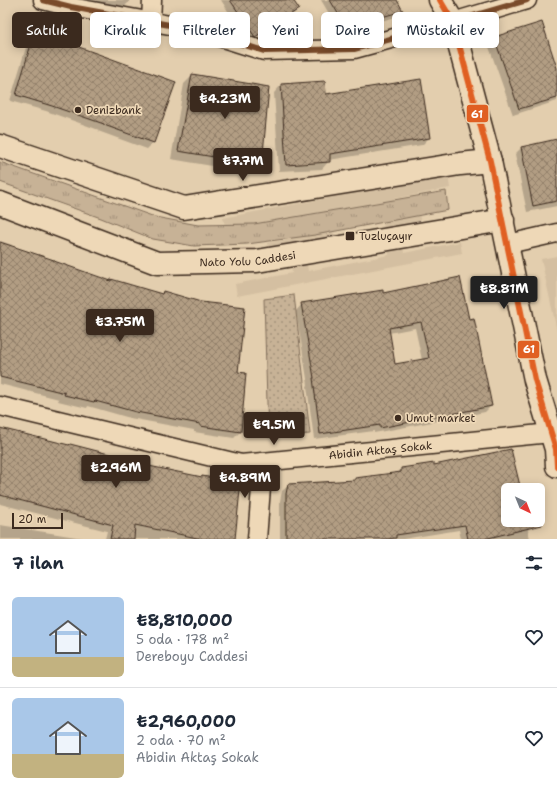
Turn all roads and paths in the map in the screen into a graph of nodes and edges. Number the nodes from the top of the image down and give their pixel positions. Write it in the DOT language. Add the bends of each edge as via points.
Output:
graph roads {
  1 [pos="43,0"];
  2 [pos="152,0"];
  3 [pos="440,0"];
  4 [pos="527,0"];
  5 [pos="98,12"];
  6 [pos="151,12"];
  7 [pos="447,12"];
  8 [pos="487,12"];
  9 [pos="161,24"];
  10 [pos="392,38"];
  11 [pos="460,48"];
  12 [pos="0,146"];
  13 [pos="490,161"];
  14 [pos="0,202"];
  15 [pos="503,220"];
  16 [pos="557,233"];
  17 [pos="508,244"];
  18 [pos="0,406"];
  19 [pos="555,450"];
  20 [pos="263,462"];
  21 [pos="257,539"];
  1 -- 5 [label="street"];
  2 -- 6 [label="street"];
  3 -- 7 [label="main road"];
  4 -- 8 [label="street"];
  9 -- 10 [label="street" via="197,30 264,51 354,48"];
  11 -- 13 [label="main road"];
  12 -- 13 [label="main road" via="184,208"];
  13 -- 15 [label="main road"];
  14 -- 15 [label="main road, Nato Yolu Caddesi" via="157,263 257,262"];
  15 -- 17 [label="main road"];
  16 -- 17 [label="street"];
  17 -- 19 [label="main road" via="535,380"];
  18 -- 20 [label="street, Abidin Aktaş Sokak" via="241,464"];
  19 -- 20 [label="street, Abidin Aktaş Sokak"];
  20 -- 21 [label="street"];
}
